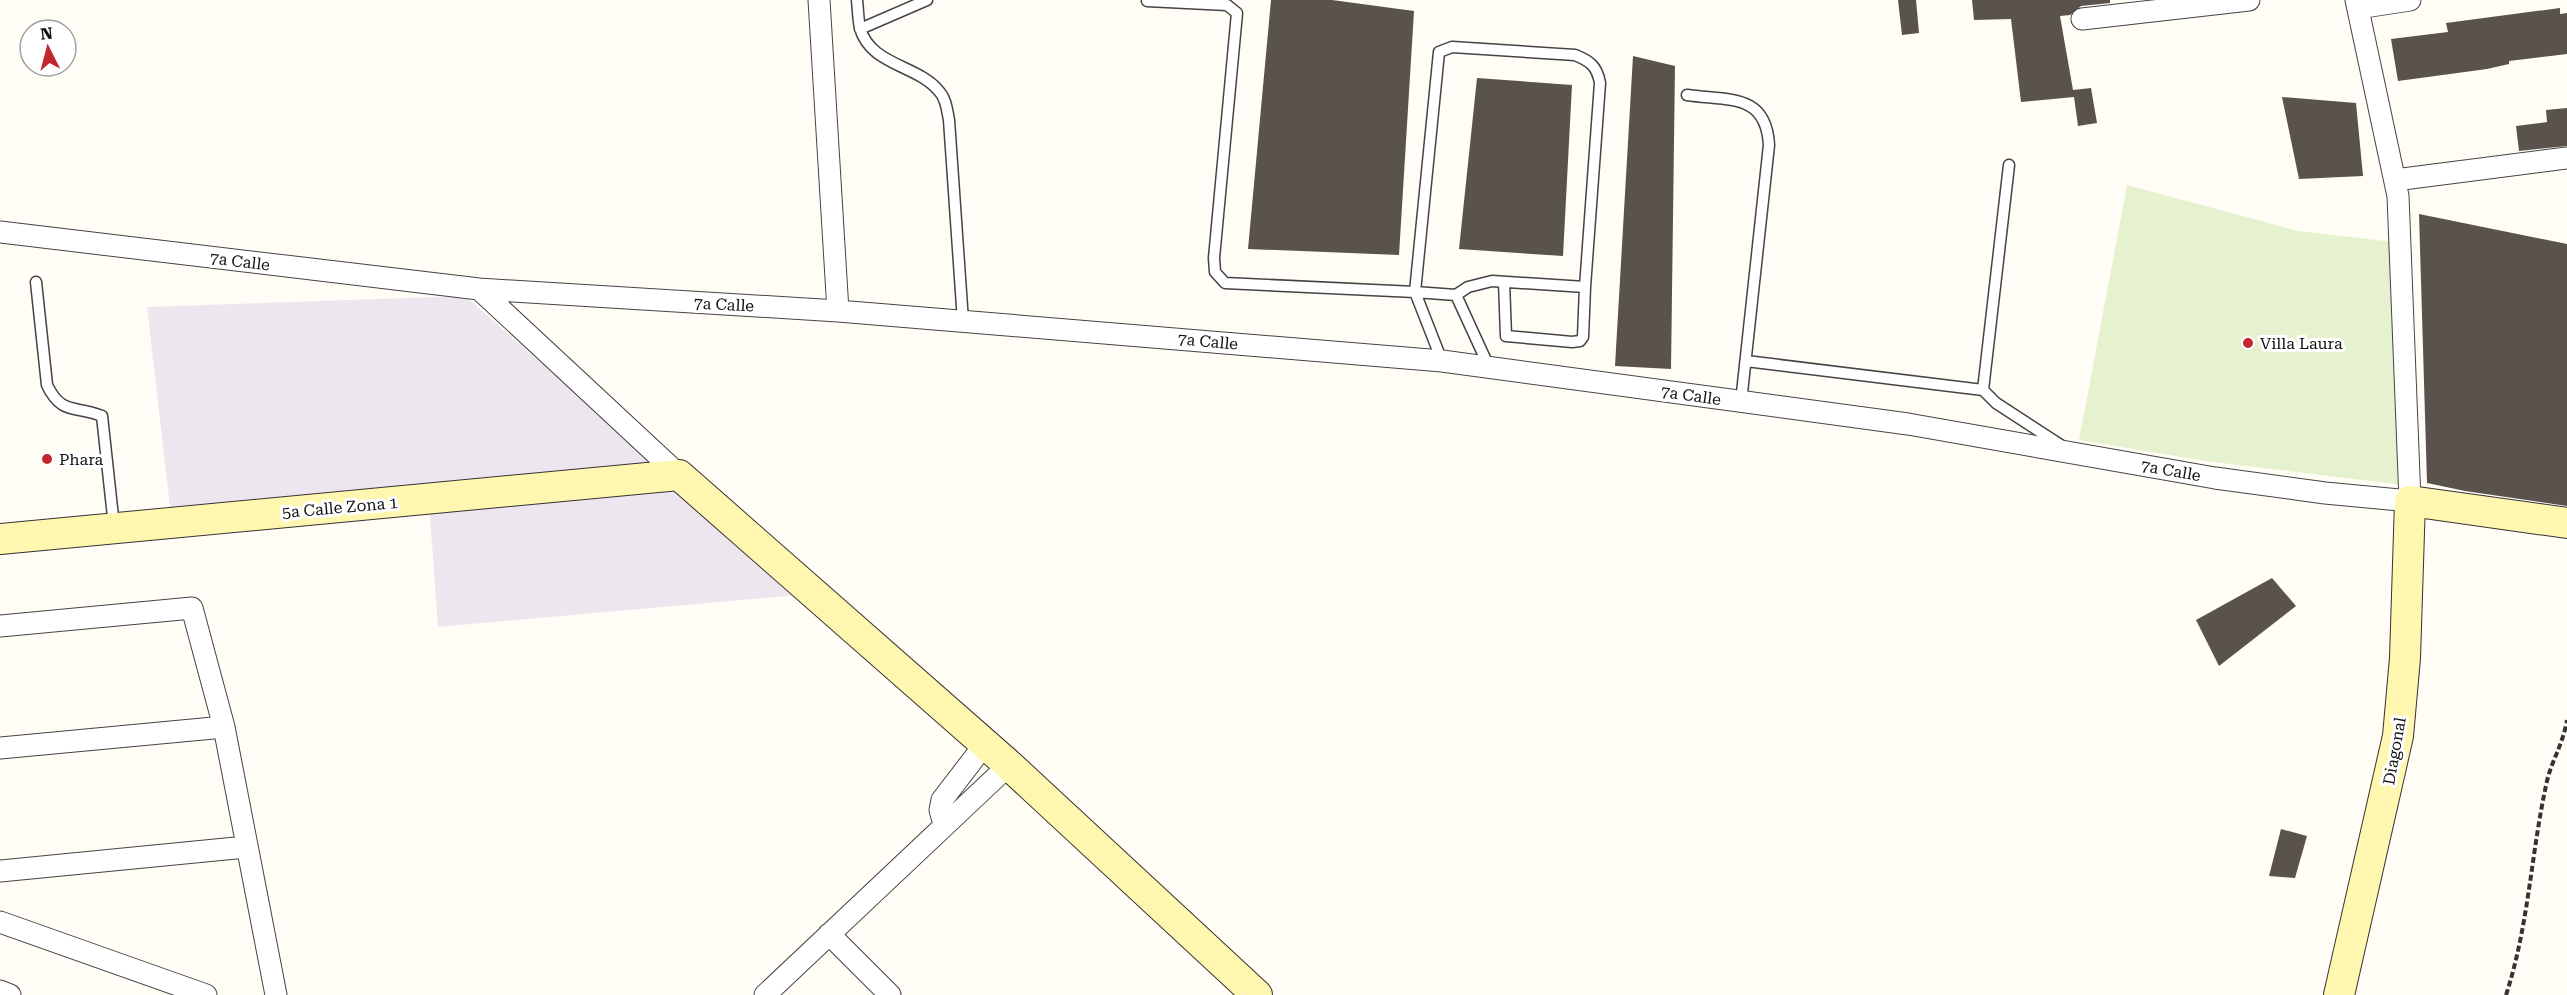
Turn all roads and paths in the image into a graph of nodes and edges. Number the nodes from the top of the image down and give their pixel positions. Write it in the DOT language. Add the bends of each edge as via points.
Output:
graph roads {
  1 [pos="819,0"];
  2 [pos="857,0"];
  3 [pos="927,0"];
  4 [pos="2249,0"];
  5 [pos="2410,0"];
  6 [pos="1147,1"];
  7 [pos="2357,4"];
  8 [pos="2082,19"];
  9 [pos="860,28"];
  10 [pos="1687,95"];
  11 [pos="2567,158"];
  12 [pos="2008,165"];
  13 [pos="2395,180"];
  14 [pos="0,232"];
  15 [pos="36,282"];
  16 [pos="1504,282"];
  17 [pos="1585,287"];
  18 [pos="479,289"];
  19 [pos="1415,292"];
  20 [pos="1456,295"];
  21 [pos="838,311"];
  22 [pos="963,321"];
  23 [pos="1746,360"];
  24 [pos="1442,361"];
  25 [pos="1489,367"];
  26 [pos="1983,390"];
  27 [pos="1742,402"];
  28 [pos="2072,453"];
  29 [pos="679,475"];
  30 [pos="2410,501"];
  31 [pos="2567,523"];
  32 [pos="114,528"];
  33 [pos="0,539"];
  34 [pos="0,626"];
  35 [pos="2567,720"];
  36 [pos="224,727"];
  37 [pos="985,744"];
  38 [pos="0,748"];
  39 [pos="1009,765"];
  40 [pos="944,825"];
  41 [pos="246,847"];
  42 [pos="0,872"];
  43 [pos="0,922"];
  44 [pos="829,934"];
  45 [pos="0,991"];
  46 [pos="879,991"];
  47 [pos="10,995"];
  48 [pos="206,995"];
  49 [pos="276,995"];
  50 [pos="765,995"];
  51 [pos="1257,995"];
  52 [pos="2339,995"];
  53 [pos="2506,995"];
  1 -- 21 [label="street"];
  2 -- 9 [label="lane"];
  3 -- 9 [label="lane"];
  4 -- 8 [label="street"];
  5 -- 7 [label="street"];
  6 -- 19 [label="lane" via="1227,5 1237,13 1215,272 1226,283"];
  7 -- 13 [label="street"];
  9 -- 22 [label="lane" via="881,56 938,89 945,102"];
  10 -- 23 [label="lane" via="1748,105 1763,115 1768,128"];
  11 -- 13 [label="street"];
  12 -- 26 [label="lane"];
  13 -- 30 [label="street"];
  14 -- 18 [label="street, 7a Calle"];
  15 -- 32 [label="lane" via="47,385 58,404 102,416"];
  16 -- 17 [label="lane"];
  16 -- 17 [label="lane" via="1506,336 1572,342 1583,337"];
  16 -- 20 [label="lane" via="1468,287"];
  17 -- 19 [label="lane" via="1598,71 1589,61 1575,55 1452,47 1439,52 1437,63"];
  18 -- 21 [label="street, 7a Calle"];
  18 -- 29 [label="street"];
  19 -- 20 [label="lane"];
  19 -- 24 [label="lane"];
  20 -- 25 [label="lane"];
  21 -- 22 [label="street, 7a Calle"];
  22 -- 24 [label="street, 7a Calle"];
  23 -- 26 [label="lane"];
  23 -- 27 [label="lane"];
  24 -- 25 [label="street, 7a Calle"];
  25 -- 27 [label="street, 7a Calle"];
  26 -- 28 [label="lane" via="1996,403"];
  27 -- 28 [label="street, 7a Calle" via="1908,424"];
  28 -- 30 [label="street, 7a Calle" via="2248,482"];
  29 -- 32 [label="street, 5a Calle Zona 1"];
  29 -- 37 [label="street"];
  30 -- 31 [label="street"];
  30 -- 52 [label="street, Diagonal" via="2405,658 2398,736"];
  32 -- 33 [label="street, 5a Calle Zona 1"];
  34 -- 36 [label="street" via="192,608"];
  35 -- 53 [label="path" via="2561,748 2547,780 2524,926"];
  36 -- 38 [label="street"];
  36 -- 41 [label="street"];
  37 -- 39 [label="street"];
  37 -- 40 [label="street" via="942,800"];
  39 -- 40 [label="street"];
  39 -- 51 [label="street"];
  40 -- 44 [label="street"];
  41 -- 42 [label="street"];
  41 -- 49 [label="street"];
  43 -- 48 [label="street"];
  44 -- 46 [label="street"];
  44 -- 50 [label="street"];
  45 -- 47 [label="street"];
}
